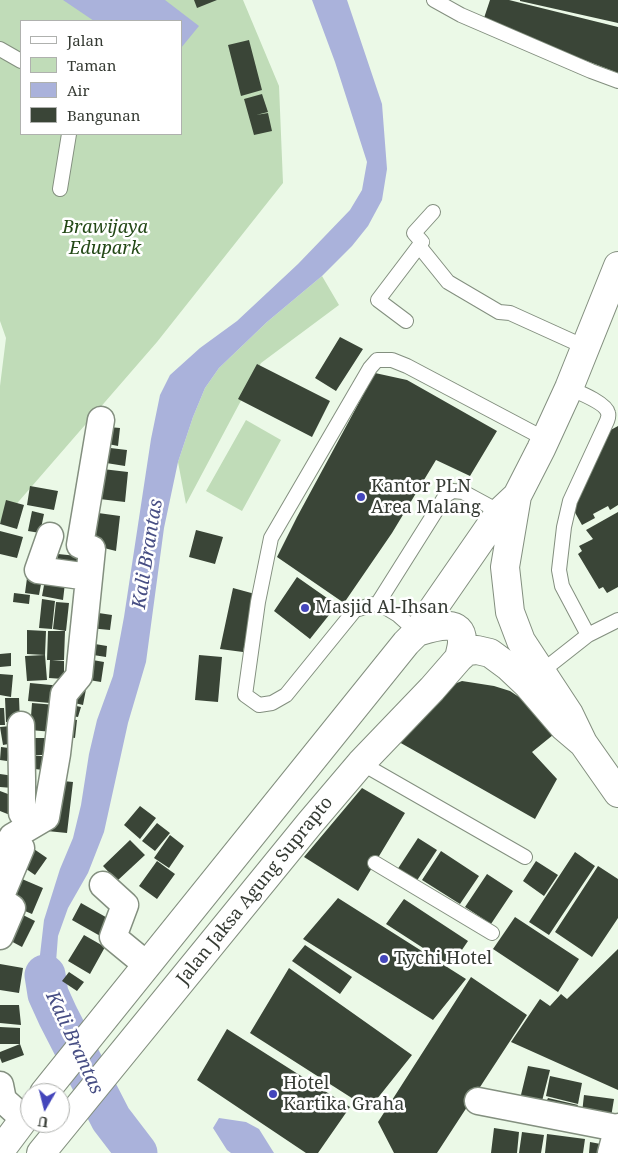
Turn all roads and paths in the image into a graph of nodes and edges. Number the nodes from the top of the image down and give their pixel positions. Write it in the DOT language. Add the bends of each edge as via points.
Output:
graph roads {
  1 [pos="434,0"];
  2 [pos="0,50"];
  3 [pos="20,60"];
  4 [pos="618,81"];
  5 [pos="69,135"];
  6 [pos="60,189"];
  7 [pos="433,212"];
  8 [pos="419,246"];
  9 [pos="616,275"];
  10 [pos="406,321"];
  11 [pos="586,347"];
  12 [pos="569,388"];
  13 [pos="102,420"];
  14 [pos="545,439"];
  15 [pos="508,504"];
  16 [pos="50,536"];
  17 [pos="89,578"];
  18 [pos="378,603"];
  19 [pos="618,620"];
  20 [pos="417,632"];
  21 [pos="588,635"];
  22 [pos="459,658"];
  23 [pos="541,672"];
  24 [pos="21,725"];
  25 [pos="583,743"];
  26 [pos="361,763"];
  27 [pos="618,793"];
  28 [pos="30,826"];
  29 [pos="525,856"];
  30 [pos="375,863"];
  31 [pos="0,865"];
  32 [pos="103,885"];
  33 [pos="0,899"];
  34 [pos="492,933"];
  35 [pos="0,936"];
  36 [pos="147,965"];
  37 [pos="52,1083"];
  38 [pos="0,1085"];
  39 [pos="478,1101"];
  40 [pos="20,1111"];
  41 [pos="20,1124"];
  42 [pos="618,1128"];
  43 [pos="54,1143"];
  44 [pos="1,1148"];
  45 [pos="41,1153"];
  46 [pos="611,1153"];
  1 -- 4 [label="lane" via="461,15"];
  2 -- 3 [label="lane"];
  5 -- 6 [label="lane"];
  7 -- 8 [label="lane" via="414,233 422,242"];
  8 -- 10 [label="lane" via="378,300"];
  8 -- 11 [label="lane" via="448,282 499,312 510,313"];
  9 -- 11 [label="main road"];
  11 -- 12 [label="main road"];
  12 -- 14 [label="main road"];
  12 -- 21 [label="lane" via="598,402 608,412 607,421 570,501 559,570 562,586"];
  13 -- 17 [label="street" via="80,545 92,548"];
  14 -- 15 [label="main road"];
  14 -- 18 [label="lane" via="407,366 392,360 377,360 271,538 245,695 259,705 272,703 286,695 355,610"];
  15 -- 18 [label="lane" via="463,492 453,491 446,495"];
  15 -- 20 [label="main road"];
  15 -- 23 [label="main road" via="505,567 510,612 521,641"];
  16 -- 17 [label="street" via="38,570"];
  17 -- 28 [label="street" via="80,676 64,694 46,817"];
  18 -- 20 [label="lane"];
  19 -- 21 [label="lane"];
  20 -- 22 [label="main road" via="449,625 456,628 462,641"];
  20 -- 36 [label="main road"];
  21 -- 23 [label="lane"];
  22 -- 25 [label="main road" via="467,651 490,653 527,684 563,726"];
  22 -- 26 [label="main road, Jalan Jaksa Agung Suprapto"];
  23 -- 25 [label="main road" via="570,714"];
  24 -- 28 [label="street" via="22,813"];
  25 -- 27 [label="main road"];
  26 -- 29 [label="lane"];
  26 -- 43 [label="main road, Jalan Jaksa Agung Suprapto" via="317,828 136,1036"];
  28 -- 31 [label="street" via="12,837"];
  28 -- 33 [label="street"];
  30 -- 34 [label="lane"];
  32 -- 36 [label="street" via="125,904 113,937"];
  33 -- 35 [label="street" via="12,908"];
  36 -- 37 [label="main road"];
  38 -- 40 [label="street" via="3,1100"];
  39 -- 42 [label="street"];
  41 -- 44 [label="main road"];
  42 -- 46 [label="street"];
  43 -- 45 [label="main road, Jalan Jaksa Agung Suprapto"];
}
